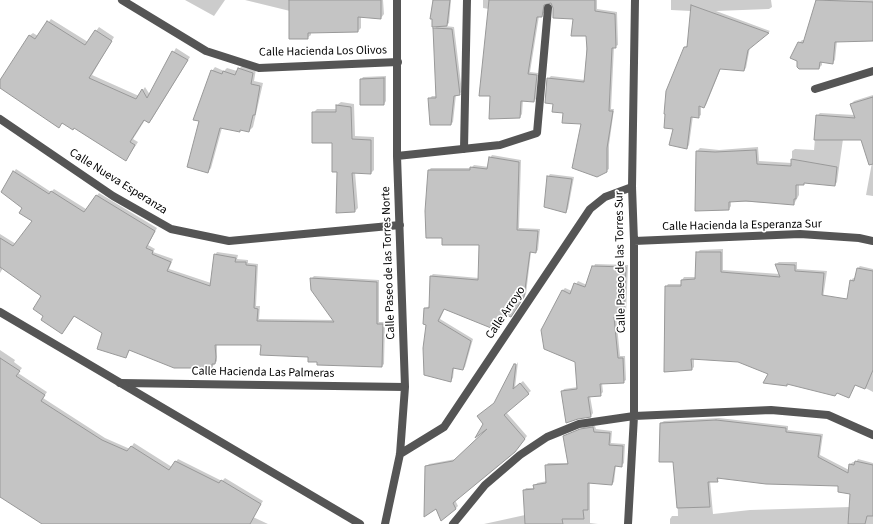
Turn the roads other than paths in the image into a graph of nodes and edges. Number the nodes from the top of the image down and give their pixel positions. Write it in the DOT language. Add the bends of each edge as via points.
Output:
graph roads {
  1 [pos="122,0"];
  2 [pos="397,0"];
  3 [pos="466,0"];
  4 [pos="635,0"];
  5 [pos="548,8"];
  6 [pos="398,62"];
  7 [pos="873,71"];
  8 [pos="815,89"];
  9 [pos="0,119"];
  10 [pos="464,149"];
  11 [pos="397,156"];
  12 [pos="632,187"];
  13 [pos="400,225"];
  14 [pos="634,241"];
  15 [pos="873,242"];
  16 [pos="0,312"];
  17 [pos="120,383"];
  18 [pos="405,387"];
  19 [pos="634,416"];
  20 [pos="873,435"];
  21 [pos="400,454"];
  22 [pos="360,524"];
  23 [pos="385,524"];
  24 [pos="453,524"];
  25 [pos="628,524"];
  1 -- 6 [label="street, Calle Hacienda Los Olivos" via="206,51 260,68"];
  2 -- 6 [label="street, Calle Paseo de las Torres Norte"];
  3 -- 10 [label="street"];
  4 -- 12 [label="street, Calle Paseo de las Torres Sur"];
  5 -- 10 [label="street" via="537,133 500,145"];
  6 -- 11 [label="street, Calle Paseo de las Torres Norte"];
  7 -- 8 [label="street"];
  9 -- 13 [label="street, Calle Nueva Esperanza" via="113,196 172,229 229,241"];
  10 -- 11 [label="street"];
  11 -- 13 [label="street, Calle Paseo de las Torres Norte"];
  12 -- 14 [label="street, Calle Paseo de las Torres Sur"];
  12 -- 21 [label="street, Calle Arroyo" via="605,197 590,209 444,427"];
  13 -- 18 [label="street, Calle Paseo de las Torres Norte"];
  14 -- 15 [label="street, Calle Hacienda la Esperanza Sur" via="800,234 859,238"];
  14 -- 19 [label="street, Calle Paseo de las Torres Sur"];
  16 -- 17 [label="street, Calle Hacienda Las Palmeras"];
  17 -- 18 [label="street, Calle Hacienda Las Palmeras"];
  17 -- 22 [label="street, Calle Hacienda Las Palmeras"];
  18 -- 21 [label="street, Calle Paseo de las Torres Norte"];
  19 -- 20 [label="street" via="771,410 828,415"];
  19 -- 24 [label="street" via="578,424 547,437 520,455 485,485"];
  19 -- 25 [label="street, Calle Paseo de las Torres Sur"];
  21 -- 23 [label="street, Calle Paseo de las Torres Norte"];
}
